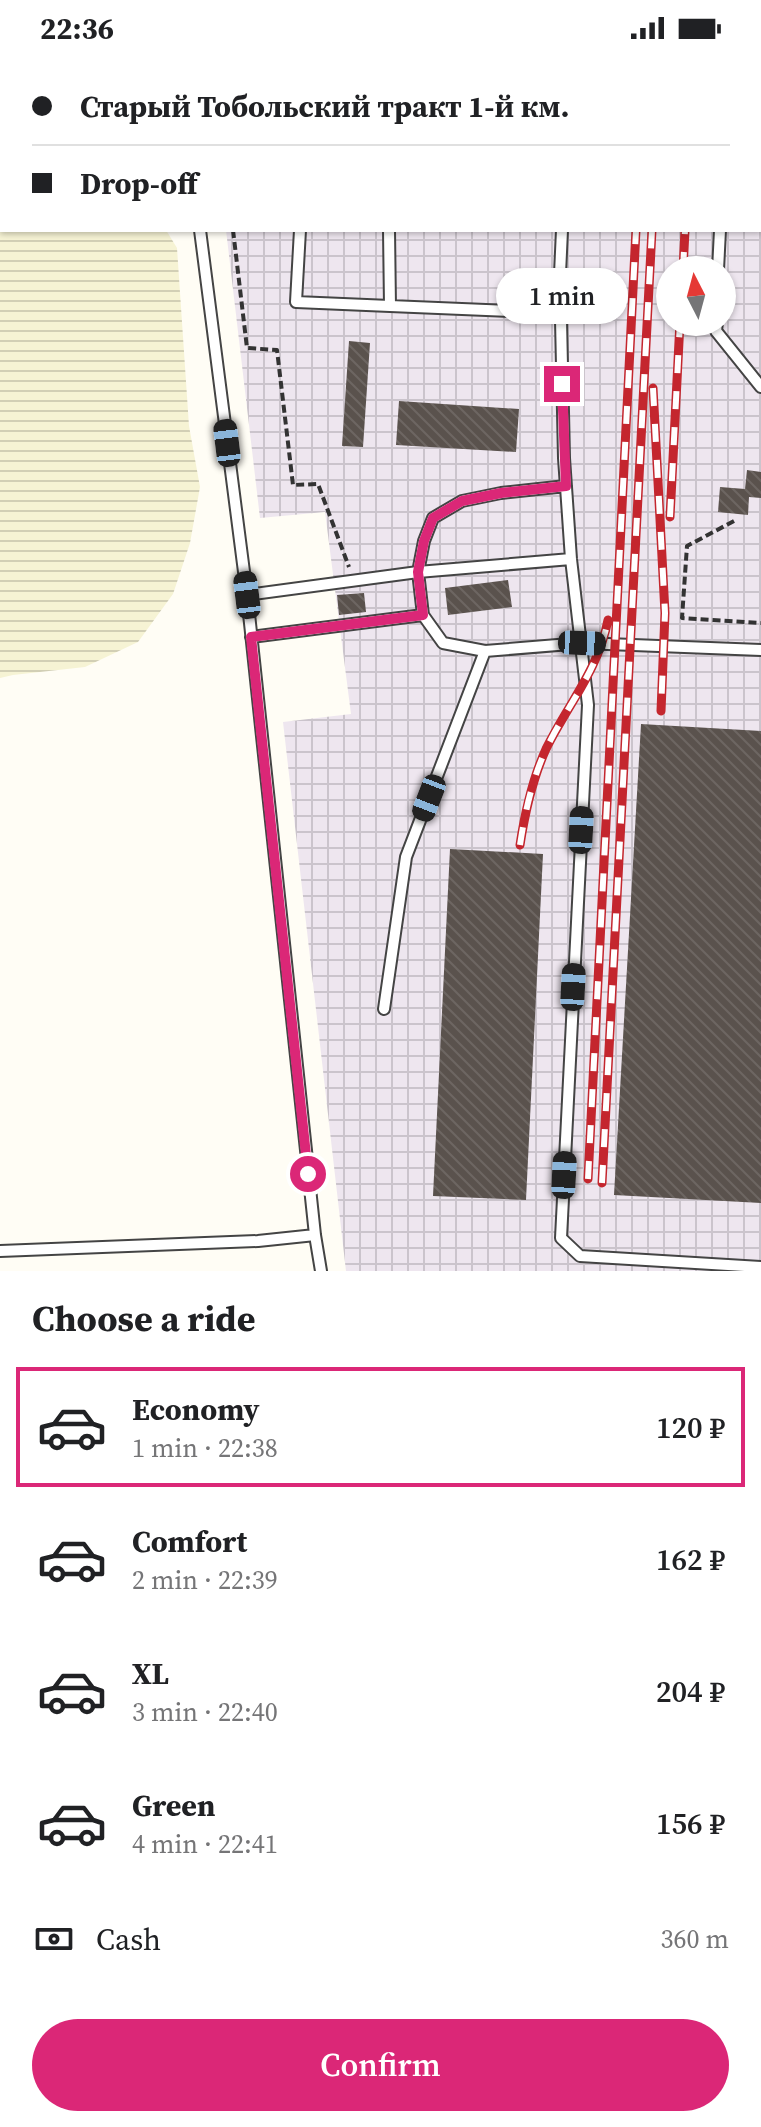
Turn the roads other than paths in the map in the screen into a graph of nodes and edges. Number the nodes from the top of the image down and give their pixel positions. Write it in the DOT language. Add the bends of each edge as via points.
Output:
graph roads {
  1 [pos="200,232"];
  2 [pos="300,232"];
  3 [pos="389,232"];
  4 [pos="562,232"];
  5 [pos="720,232"];
  6 [pos="719,256"];
  7 [pos="390,306"];
  8 [pos="561,313"];
  9 [pos="720,336"];
  10 [pos="761,387"];
  11 [pos="566,486"];
  12 [pos="571,559"];
  13 [pos="418,572"];
  14 [pos="247,595"];
  15 [pos="423,615"];
  16 [pos="251,637"];
  17 [pos="582,643"];
  18 [pos="761,650"];
  19 [pos="485,651"];
  20 [pos="384,1009"];
  21 [pos="315,1235"];
  22 [pos="0,1251"];
  23 [pos="761,1267"];
  24 [pos="321,1271"];
  1 -- 14 [label="lane"];
  2 -- 7 [label="lane" via="296,302"];
  3 -- 7 [label="lane"];
  4 -- 8 [label="lane"];
  5 -- 6 [label="lane"];
  7 -- 8 [label="lane"];
  8 -- 11 [label="lane"];
  9 -- 10 [label="lane"];
  11 -- 12 [label="lane"];
  11 -- 13 [label="lane" via="462,501 433,518"];
  12 -- 13 [label="lane"];
  12 -- 17 [label="lane"];
  13 -- 14 [label="lane"];
  13 -- 15 [label="lane"];
  14 -- 16 [label="lane"];
  15 -- 16 [label="lane"];
  15 -- 19 [label="lane" via="443,643"];
  16 -- 21 [label="lane"];
  17 -- 18 [label="lane"];
  17 -- 19 [label="lane"];
  17 -- 23 [label="lane" via="588,705 561,1238 580,1256"];
  19 -- 20 [label="lane" via="406,857"];
  21 -- 22 [label="lane"];
  21 -- 24 [label="lane"];
}
